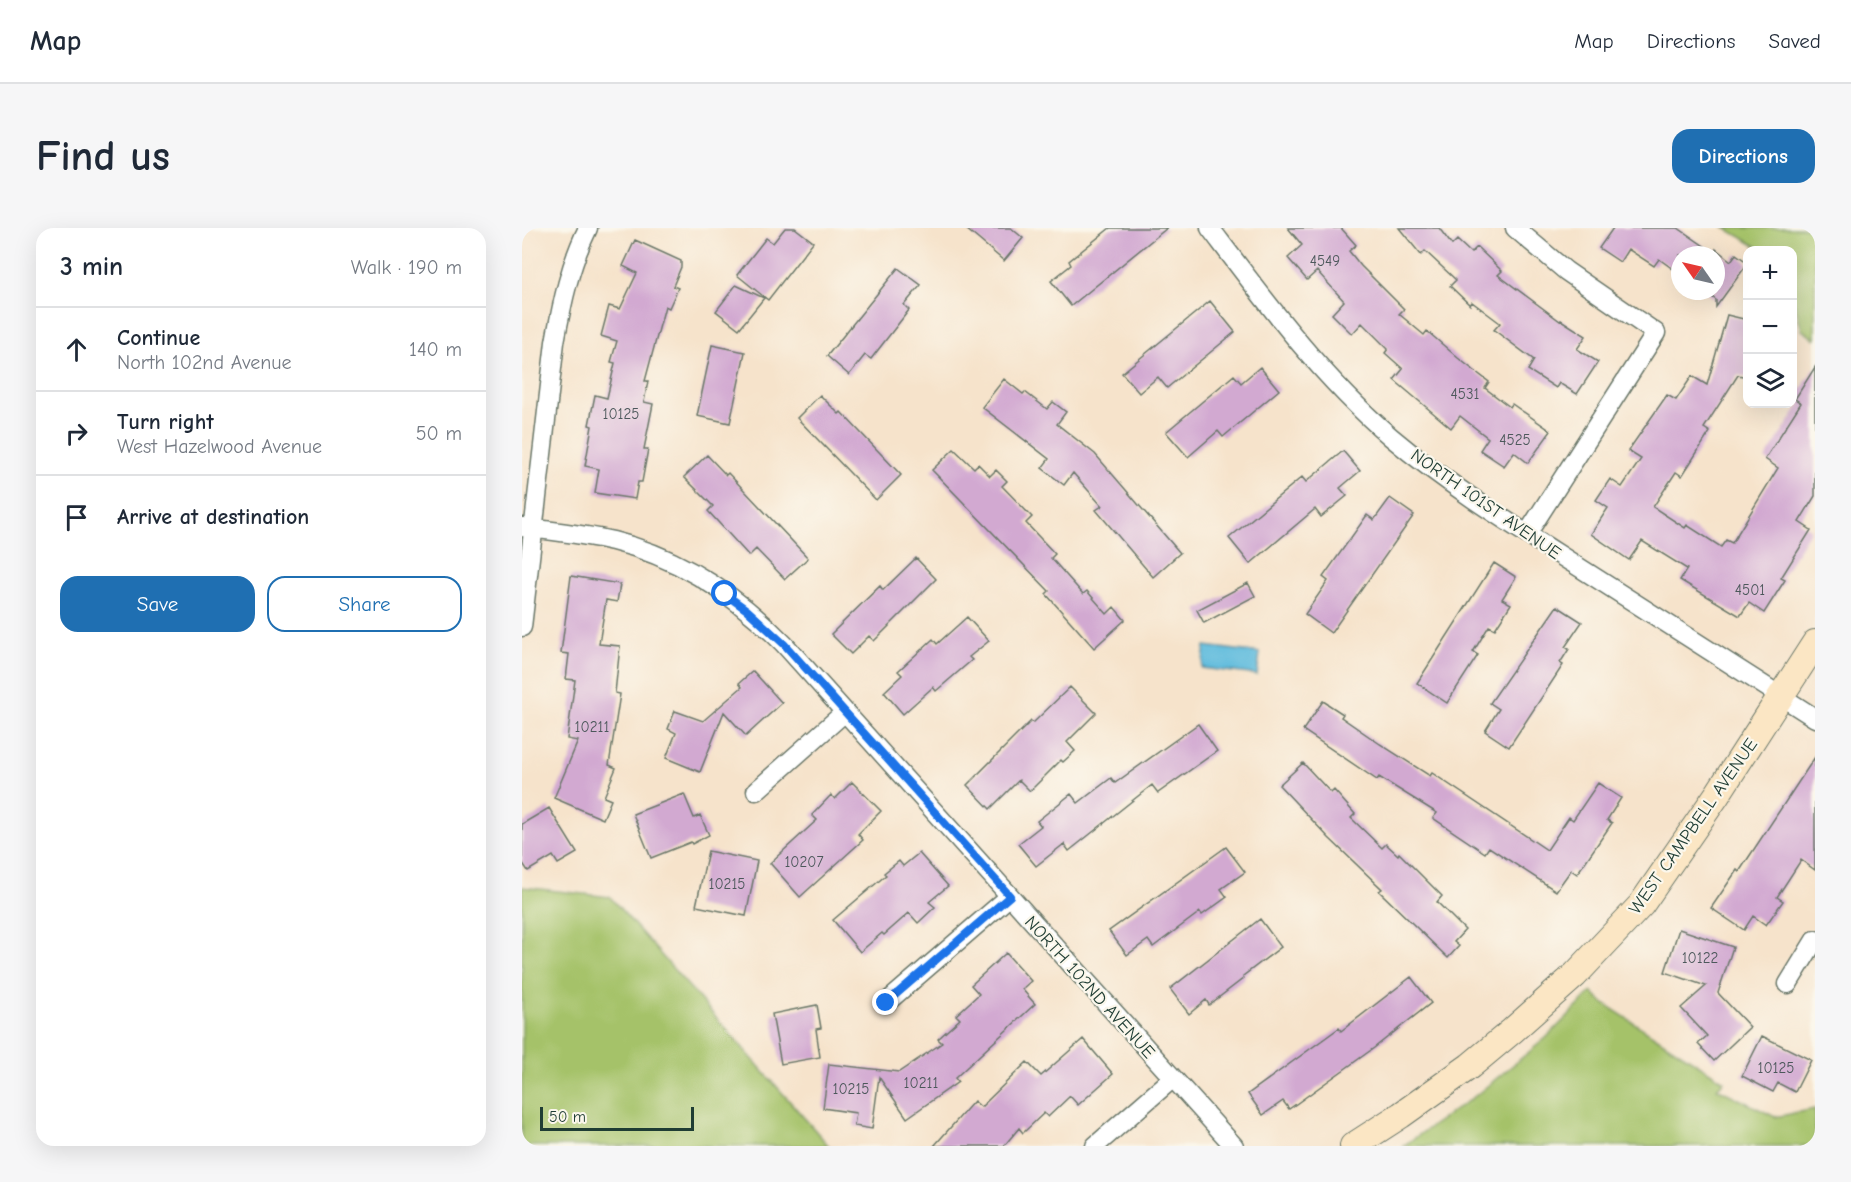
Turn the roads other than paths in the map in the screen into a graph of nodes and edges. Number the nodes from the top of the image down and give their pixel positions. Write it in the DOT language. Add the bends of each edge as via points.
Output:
graph roads {
  1 [pos="588,228"];
  2 [pos="1210,228"];
  3 [pos="1515,228"];
  4 [pos="528,528"];
  5 [pos="1527,534"];
  6 [pos="522,627"];
  7 [pos="1815,643"];
  8 [pos="1781,696"];
  9 [pos="845,712"];
  10 [pos="1815,718"];
  11 [pos="756,791"];
  12 [pos="1010,896"];
  13 [pos="1815,940"];
  14 [pos="1788,984"];
  15 [pos="886,1003"];
  16 [pos="1172,1079"];
  17 [pos="1095,1146"];
  18 [pos="1234,1146"];
  19 [pos="1353,1146"];
  1 -- 4 [label="street" via="563,299"];
  2 -- 5 [label="street, NORTH 101ST AVENUE" via="1298,343 1342,390 1420,460"];
  3 -- 5 [label="street" via="1566,271 1656,333"];
  4 -- 6 [label="street"];
  4 -- 9 [label="street, NORTH 102ND AVENUE" via="613,541 678,564 769,629"];
  5 -- 8 [label="street, NORTH 101ST AVENUE"];
  7 -- 8 [label="street, WEST CAMPBELL AVENUE"];
  8 -- 10 [label="street, NORTH 101ST AVENUE"];
  8 -- 19 [label="street, WEST CAMPBELL AVENUE" via="1641,905 1512,1032 1470,1066"];
  9 -- 11 [label="street"];
  9 -- 12 [label="street, NORTH 102ND AVENUE"];
  12 -- 15 [label="street"];
  12 -- 16 [label="street, NORTH 102ND AVENUE"];
  13 -- 14 [label="street"];
  16 -- 17 [label="street"];
  16 -- 18 [label="street, NORTH 102ND AVENUE"];
}
